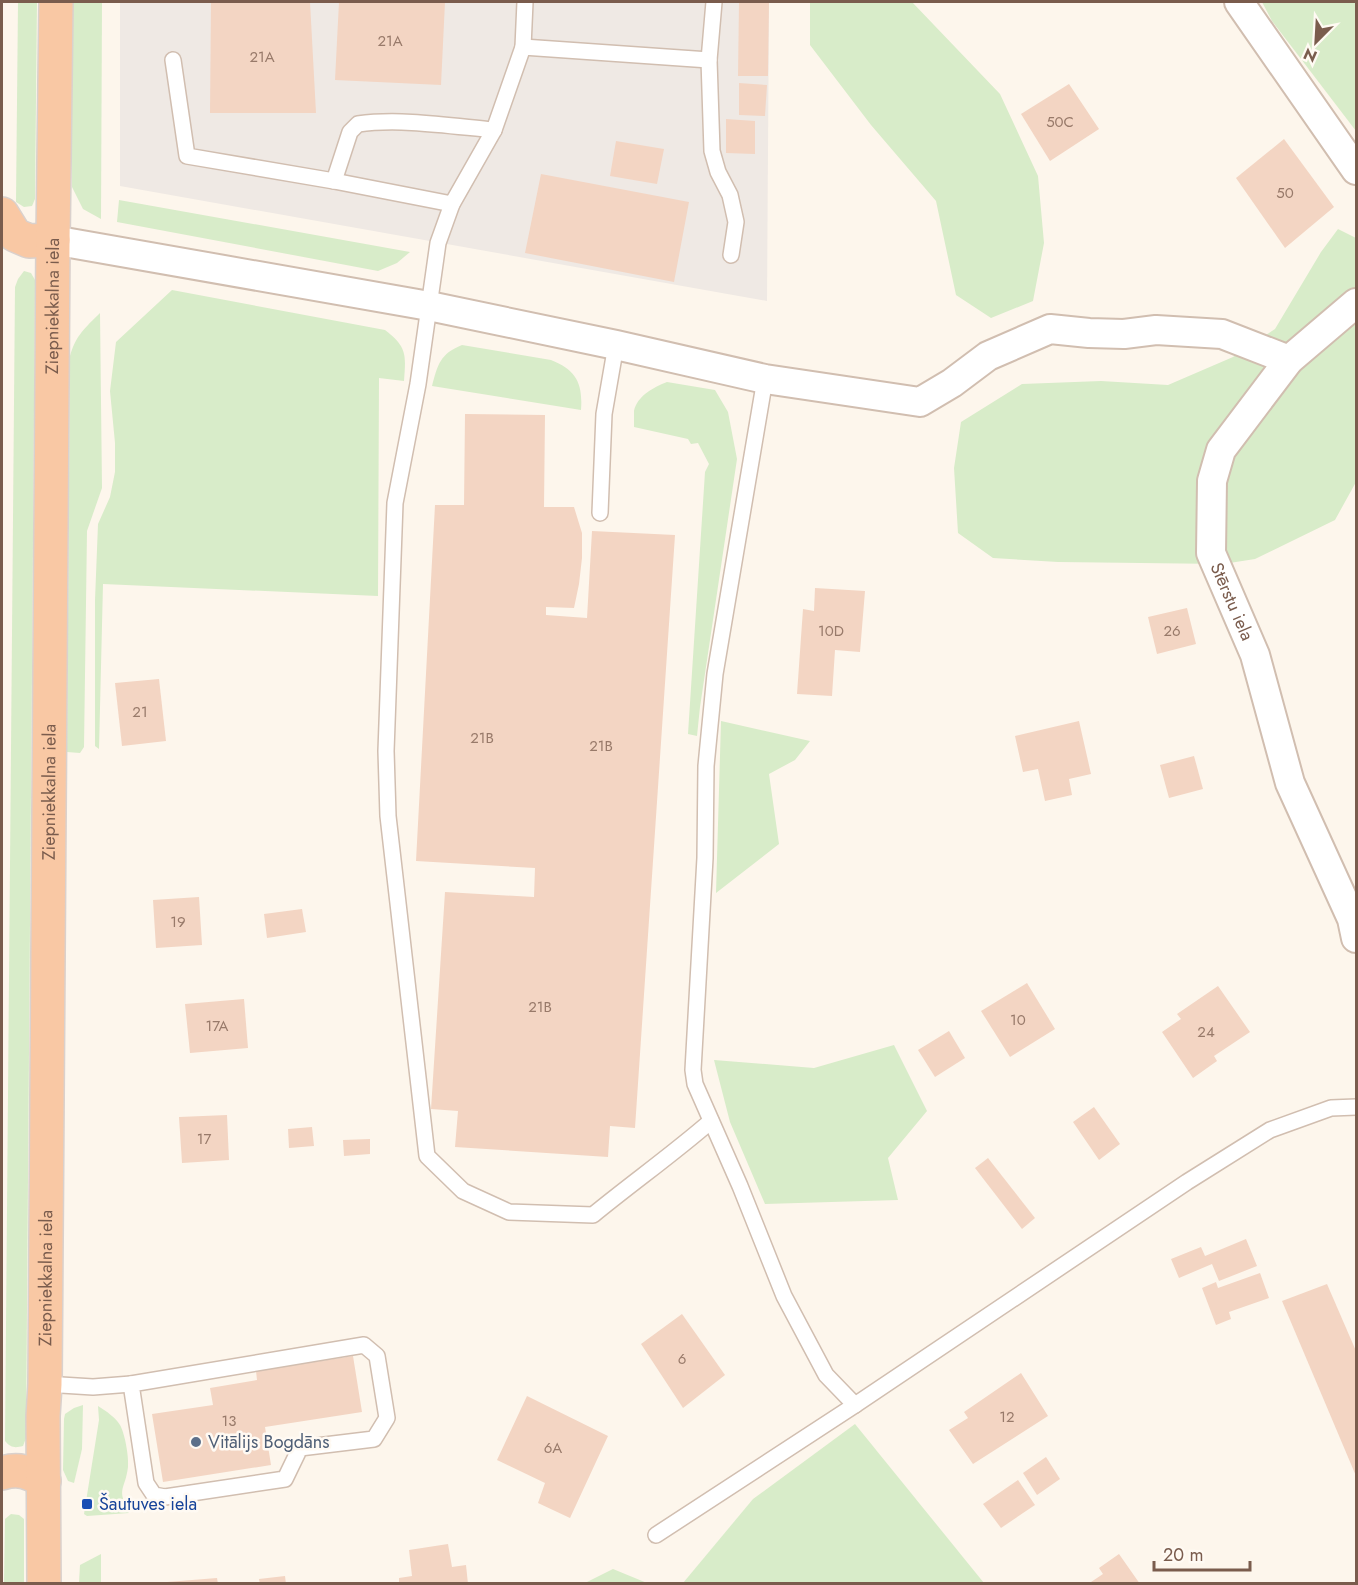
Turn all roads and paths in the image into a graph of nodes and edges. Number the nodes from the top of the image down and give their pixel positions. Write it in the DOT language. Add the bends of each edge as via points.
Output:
graph roads {
  1 [pos="56,2"];
  2 [pos="525,2"];
  3 [pos="714,2"];
  4 [pos="1239,2"];
  5 [pos="523,47"];
  6 [pos="173,60"];
  7 [pos="709,60"];
  8 [pos="494,130"];
  9 [pos="1356,170"];
  10 [pos="334,181"];
  11 [pos="452,204"];
  12 [pos="2,214"];
  13 [pos="52,240"];
  14 [pos="731,255"];
  15 [pos="1356,303"];
  16 [pos="429,306"];
  17 [pos="616,345"];
  18 [pos="1290,360"];
  19 [pos="765,379"];
  20 [pos="600,513"];
  21 [pos="1356,938"];
  22 [pos="1356,1107"];
  23 [pos="711,1121"];
  24 [pos="45,1384"];
  25 [pos="130,1384"];
  26 [pos="855,1405"];
  27 [pos="2,1473"];
  28 [pos="44,1481"];
  29 [pos="656,1535"];
  30 [pos="44,1584"];
  1 -- 13 [label="highway, Ziepniekkalna iela"];
  2 -- 5 [label="lane"];
  3 -- 7 [label="lane"];
  4 -- 9 [label="street"];
  5 -- 7 [label="lane"];
  5 -- 8 [label="lane"];
  6 -- 10 [label="lane" via="187,156"];
  7 -- 14 [label="lane" via="712,151 736,222"];
  8 -- 10 [label="lane" via="399,122 358,124 351,132"];
  8 -- 11 [label="lane"];
  10 -- 11 [label="lane"];
  11 -- 16 [label="lane" via="438,243"];
  12 -- 13 [label="highway" via="15,234 28,241"];
  13 -- 16 [label="street"];
  13 -- 24 [label="highway, Ziepniekkalna iela"];
  15 -- 18 [label="street, Stērstu iela"];
  16 -- 17 [label="street"];
  16 -- 23 [label="lane" via="396,503 386,751 388,816 427,1156 463,1191 509,1212 593,1215"];
  17 -- 19 [label="street"];
  17 -- 20 [label="lane" via="604,414"];
  18 -- 19 [label="street" via="1222,334 1050,329 988,356 920,402"];
  18 -- 21 [label="street, Stērstu iela" via="1221,450 1212,481 1211,553 1255,655 1290,783 1352,919"];
  19 -- 23 [label="lane" via="716,674 706,766 693,1070"];
  22 -- 26 [label="lane" via="1332,1108 1270,1130"];
  23 -- 26 [label="lane" via="784,1296 826,1375"];
  24 -- 25 [label="lane"];
  24 -- 28 [label="highway, Ziepniekkalna iela"];
  25 -- 25 [label="lane" via="364,1345 377,1356 387,1418 374,1438 300,1448 285,1479 165,1497 154,1495 146,1483"];
  26 -- 29 [label="lane"];
  27 -- 28 [label="highway" via="19,1470"];
  28 -- 30 [label="highway, Ziepniekkalna iela"];
}
